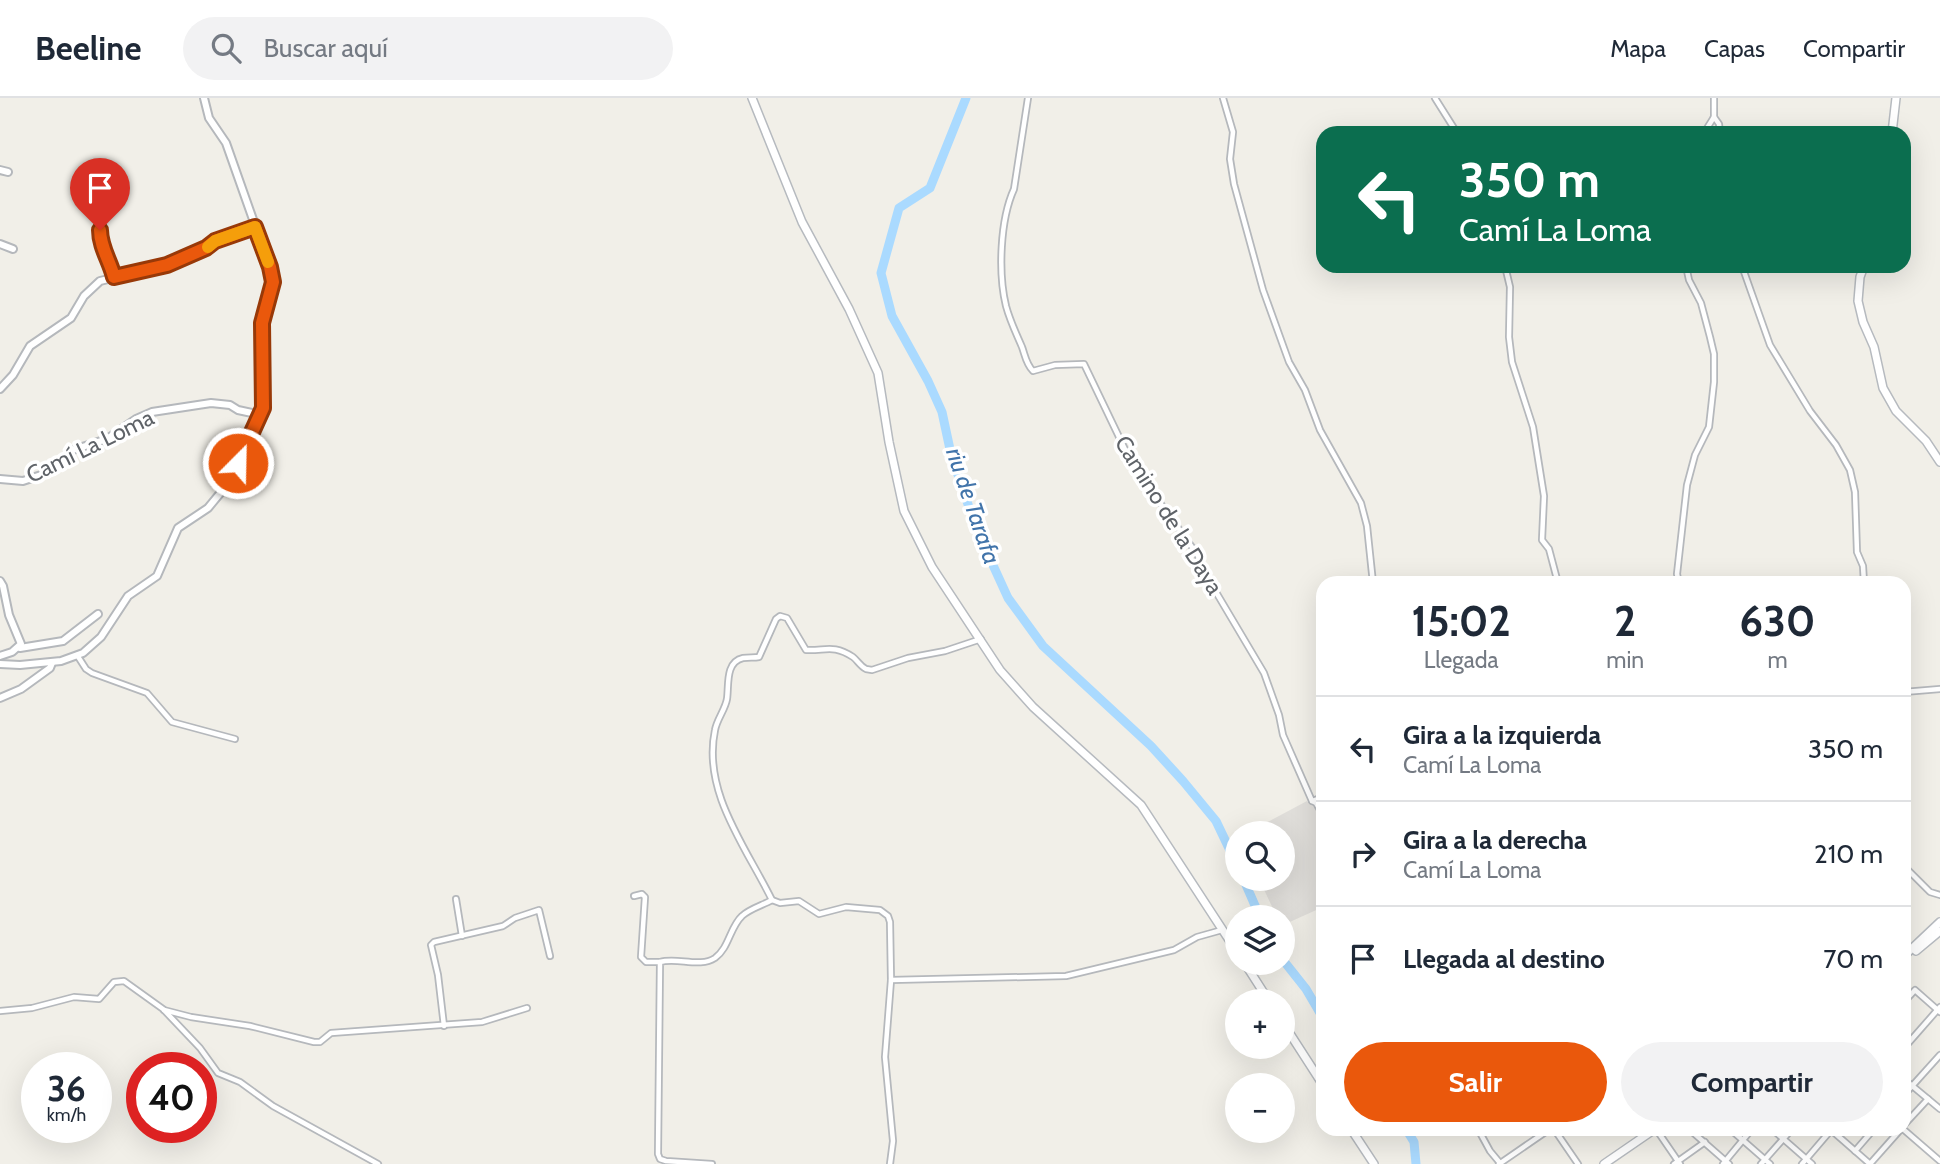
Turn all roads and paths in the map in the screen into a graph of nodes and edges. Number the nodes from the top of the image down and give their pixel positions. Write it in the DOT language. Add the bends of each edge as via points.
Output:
graph roads {
  1 [pos="204,98"];
  2 [pos="752,98"];
  3 [pos="1028,98"];
  4 [pos="1223,98"];
  5 [pos="1435,98"];
  6 [pos="1714,98"];
  7 [pos="1896,98"];
  8 [pos="1714,117"];
  9 [pos="1453,126"];
  10 [pos="1708,126"];
  11 [pos="1719,126"];
  12 [pos="1893,126"];
  13 [pos="0,170"];
  14 [pos="8,172"];
  15 [pos="255,227"];
  16 [pos="100,230"];
  17 [pos="0,244"];
  18 [pos="13,248"];
  19 [pos="1507,273"];
  20 [pos="1688,273"];
  21 [pos="1744,273"];
  22 [pos="1861,273"];
  23 [pos="114,277"];
  24 [pos="0,390"];
  25 [pos="261,415"];
  26 [pos="1940,462"];
  27 [pos="0,479"];
  28 [pos="1372,576"];
  29 [pos="1556,576"];
  30 [pos="1677,576"];
  31 [pos="1864,576"];
  32 [pos="0,581"];
  33 [pos="98,614"];
  34 [pos="981,639"];
  35 [pos="20,648"];
  36 [pos="77,655"];
  37 [pos="0,656"];
  38 [pos="52,663"];
  39 [pos="0,664"];
  40 [pos="1940,689"];
  41 [pos="1911,691"];
  42 [pos="0,698"];
  43 [pos="235,739"];
  44 [pos="1316,800"];
  45 [pos="1312,801"];
  46 [pos="1316,803"];
  47 [pos="1911,873"];
  48 [pos="1940,895"];
  49 [pos="634,896"];
  50 [pos="456,899"];
  51 [pos="772,900"];
  52 [pos="1940,922"];
  53 [pos="1223,930"];
  54 [pos="1940,930"];
  55 [pos="1225,933"];
  56 [pos="462,936"];
  57 [pos="1911,951"];
  58 [pos="1911,953"];
  59 [pos="550,956"];
  60 [pos="660,962"];
  61 [pos="891,980"];
  62 [pos="1911,994"];
  63 [pos="527,1008"];
  64 [pos="163,1009"];
  65 [pos="1939,1009"];
  66 [pos="0,1011"];
  67 [pos="444,1026"];
  68 [pos="1911,1040"];
  69 [pos="1295,1042"];
  70 [pos="1940,1055"];
  71 [pos="1316,1074"];
  72 [pos="1912,1086"];
  73 [pos="1928,1099"];
  74 [pos="1940,1109"];
  75 [pos="1911,1119"];
  76 [pos="1911,1135"];
  77 [pos="1356,1136"];
  78 [pos="1482,1136"];
  79 [pos="1541,1136"];
  80 [pos="1557,1136"];
  81 [pos="1647,1136"];
  82 [pos="1661,1136"];
  83 [pos="1698,1136"];
  84 [pos="1738,1136"];
  85 [pos="1746,1136"];
  86 [pos="1780,1136"];
  87 [pos="1786,1136"];
  88 [pos="1825,1136"];
  89 [pos="1838,1136"];
  90 [pos="1868,1136"];
  91 [pos="1896,1136"];
  92 [pos="1784,1139"];
  93 [pos="1743,1140"];
  94 [pos="1705,1142"];
  95 [pos="1854,1151"];
  96 [pos="1806,1159"];
  97 [pos="1940,1161"];
  98 [pos="1499,1163"];
  99 [pos="1610,1163"];
  100 [pos="1677,1163"];
  101 [pos="1726,1163"];
  102 [pos="1765,1163"];
  103 [pos="379,1164"];
  104 [pos="712,1164"];
  105 [pos="890,1164"];
  106 [pos="1374,1164"];
  107 [pos="1578,1164"];
  108 [pos="1802,1164"];
  109 [pos="1812,1164"];
  110 [pos="1870,1164"];
  1 -- 15 [label="street" via="209,118 226,143"];
  2 -- 34 [label="main road" via="802,222 878,373 904,511 932,566"];
  3 -- 45 [label="street, Camino de la Daya" via="1008,202 1002,287 1028,366 1033,371 1084,363 1132,464 1197,554 1264,673 1283,734"];
  4 -- 28 [label="street" via="1233,132 1230,159 1234,184 1263,290 1328,448 1361,503"];
  5 -- 9 [label="street"];
  6 -- 8 [label="street"];
  7 -- 12 [label="main road"];
  8 -- 10 [label="street"];
  8 -- 11 [label="street"];
  13 -- 14 [label="street"];
  15 -- 23 [label="street" via="167,265"];
  15 -- 25 [label="street" via="273,276 262,323"];
  16 -- 23 [label="street"];
  17 -- 18 [label="street"];
  19 -- 29 [label="street" via="1513,362 1532,427 1544,496 1542,540"];
  20 -- 30 [label="street" via="1710,337 1714,382 1709,427 1687,485"];
  21 -- 31 [label="street" via="1770,345 1850,470"];
  22 -- 26 [label="main road" via="1858,301 1882,388"];
  23 -- 24 [label="street" via="96,285 71,318 30,346"];
  25 -- 27 [label="street, Camí La Loma" via="211,403 152,412 107,439 73,450 44,474 23,481"];
  25 -- 36 [label="street" via="222,491 208,508 176,531 157,576 128,596 101,637"];
  32 -- 35 [label="street"];
  33 -- 35 [label="street" via="64,641"];
  34 -- 51 [label="street" via="872,670 837,650 806,650 783,616 776,619 759,657 740,658 733,664 715,729 715,786"];
  34 -- 53 [label="main road" via="1000,670 1033,707 1141,805"];
  35 -- 37 [label="street"];
  36 -- 38 [label="street"];
  36 -- 43 [label="street" via="92,673 147,693 172,722"];
  38 -- 39 [label="street"];
  38 -- 42 [label="street" via="21,689"];
  40 -- 41 [label="street"];
  44 -- 45 [label="street"];
  45 -- 46 [label="street, Camino de la Daya"];
  47 -- 48 [label="street" via="1930,892"];
  49 -- 60 [label="street" via="645,897 640,957"];
  50 -- 56 [label="street"];
  51 -- 60 [label="street" via="741,916 715,958"];
  51 -- 61 [label="street" via="800,901 819,914 846,907 884,912 890,922"];
  52 -- 57 [label="main road"];
  53 -- 55 [label="main road"];
  53 -- 61 [label="street" via="1174,950 1066,976"];
  54 -- 58 [label="main road"];
  56 -- 59 [label="street" via="540,910"];
  56 -- 67 [label="street" via="431,945"];
  60 -- 104 [label="street" via="658,1154 666,1161"];
  61 -- 105 [label="street" via="885,1057 893,1142"];
  62 -- 65 [label="street" via="1915,989"];
  63 -- 67 [label="street" via="482,1022"];
  64 -- 66 [label="street" via="116,980 99,999 74,997"];
  64 -- 67 [label="street" via="314,1042 331,1033"];
  64 -- 103 [label="street" via="218,1073"];
  65 -- 68 [label="street"];
  69 -- 71 [label="main road"];
  70 -- 72 [label="street"];
  72 -- 73 [label="street"];
  73 -- 74 [label="street"];
  73 -- 75 [label="street"];
  76 -- 97 [label="street"];
  77 -- 106 [label="main road"];
  78 -- 98 [label="street"];
  79 -- 98 [label="street"];
  80 -- 107 [label="street"];
  81 -- 99 [label="main road"];
  82 -- 100 [label="street"];
  83 -- 94 [label="street"];
  84 -- 93 [label="street"];
  85 -- 93 [label="street"];
  86 -- 92 [label="street"];
  87 -- 92 [label="street"];
  88 -- 96 [label="street"];
  89 -- 95 [label="street"];
  90 -- 95 [label="street"];
  91 -- 110 [label="street"];
  92 -- 96 [label="street"];
  92 -- 102 [label="street"];
  93 -- 101 [label="street"];
  93 -- 102 [label="street"];
  94 -- 100 [label="street"];
  94 -- 101 [label="street"];
  95 -- 110 [label="street"];
  96 -- 108 [label="street"];
  96 -- 109 [label="street"];
}
